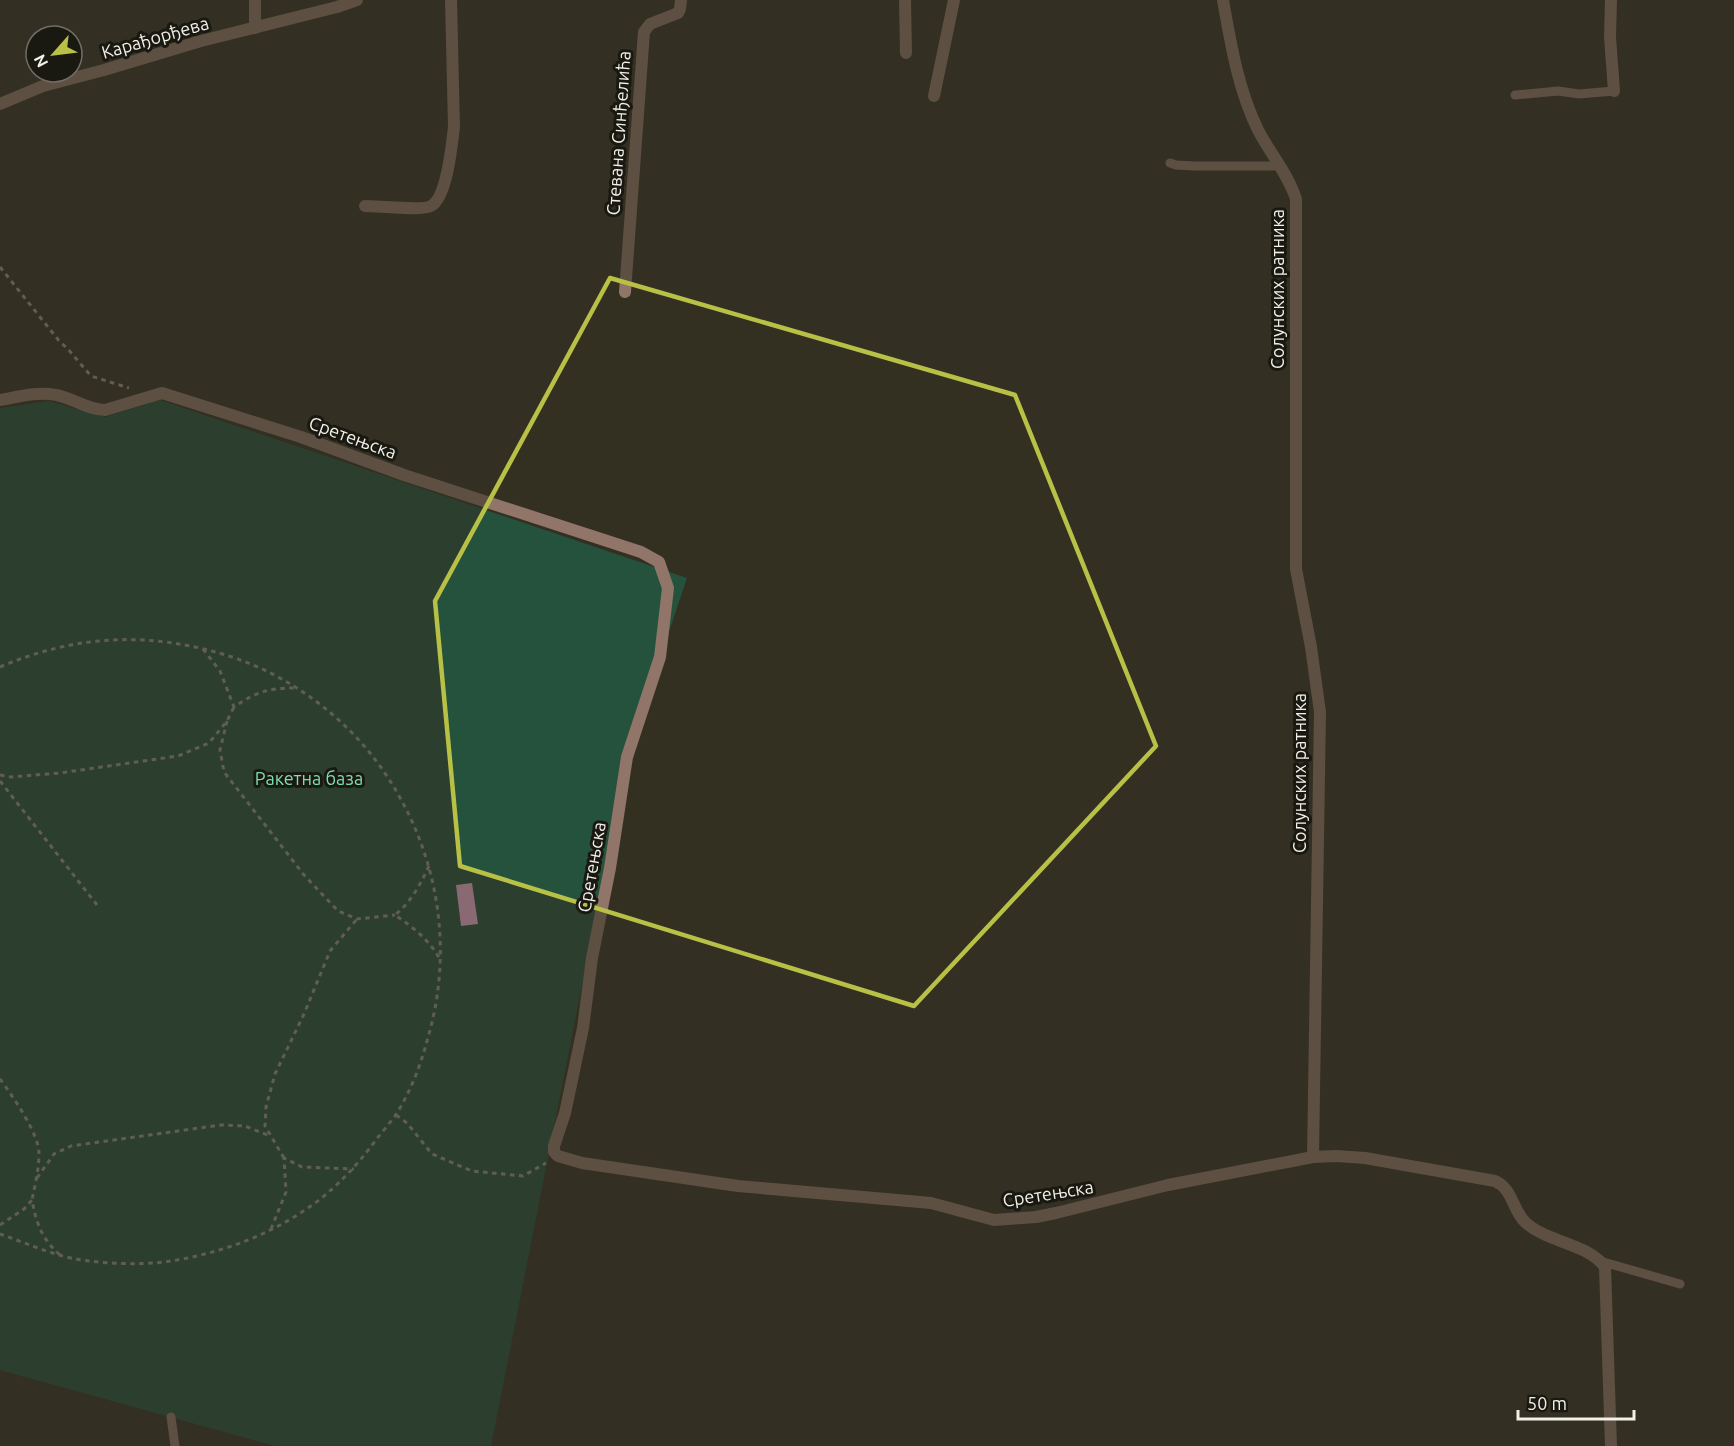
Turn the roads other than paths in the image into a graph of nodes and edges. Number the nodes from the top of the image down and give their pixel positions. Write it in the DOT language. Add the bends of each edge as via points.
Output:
graph roads {
  1 [pos="255,0"];
  2 [pos="357,0"];
  3 [pos="452,0"];
  4 [pos="681,0"];
  5 [pos="905,0"];
  6 [pos="954,0"];
  7 [pos="1223,0"];
  8 [pos="1611,0"];
  9 [pos="255,28"];
  10 [pos="906,52"];
  11 [pos="1614,92"];
  12 [pos="1515,95"];
  13 [pos="934,96"];
  14 [pos="0,104"];
  15 [pos="1170,163"];
  16 [pos="1279,166"];
  17 [pos="365,206"];
  18 [pos="625,292"];
  19 [pos="0,400"];
  20 [pos="1313,1157"];
  21 [pos="1600,1261"];
  22 [pos="1680,1284"];
  23 [pos="171,1417"];
  24 [pos="175,1446"];
  25 [pos="1611,1446"];
  1 -- 9 [label="street"];
  2 -- 9 [label="street, Карађорђева"];
  3 -- 17 [label="street" via="454,127 441,194 427,208"];
  4 -- 18 [label="street, Стевана Синђелића" via="678,13 650,24 644,32"];
  5 -- 10 [label="street"];
  6 -- 13 [label="street"];
  7 -- 16 [label="street, Солунских ратника" via="1244,98"];
  8 -- 11 [label="street"];
  9 -- 14 [label="street, Карађорђева" via="43,86"];
  11 -- 12 [label="lane"];
  15 -- 16 [label="lane"];
  16 -- 20 [label="street, Солунских ратника" via="1296,199 1296,569 1320,712"];
  19 -- 20 [label="street, Сретењска" via="56,395 105,410 162,393 641,552 659,562 668,588 660,657 627,757 583,1028 554,1146 558,1156 738,1186 931,1203 994,1220 1036,1217 1168,1185"];
  20 -- 21 [label="street" via="1365,1158 1495,1181 1506,1188 1524,1221"];
  21 -- 22 [label="lane"];
  21 -- 25 [label="street" via="1606,1272"];
  23 -- 24 [label="lane"];
}
